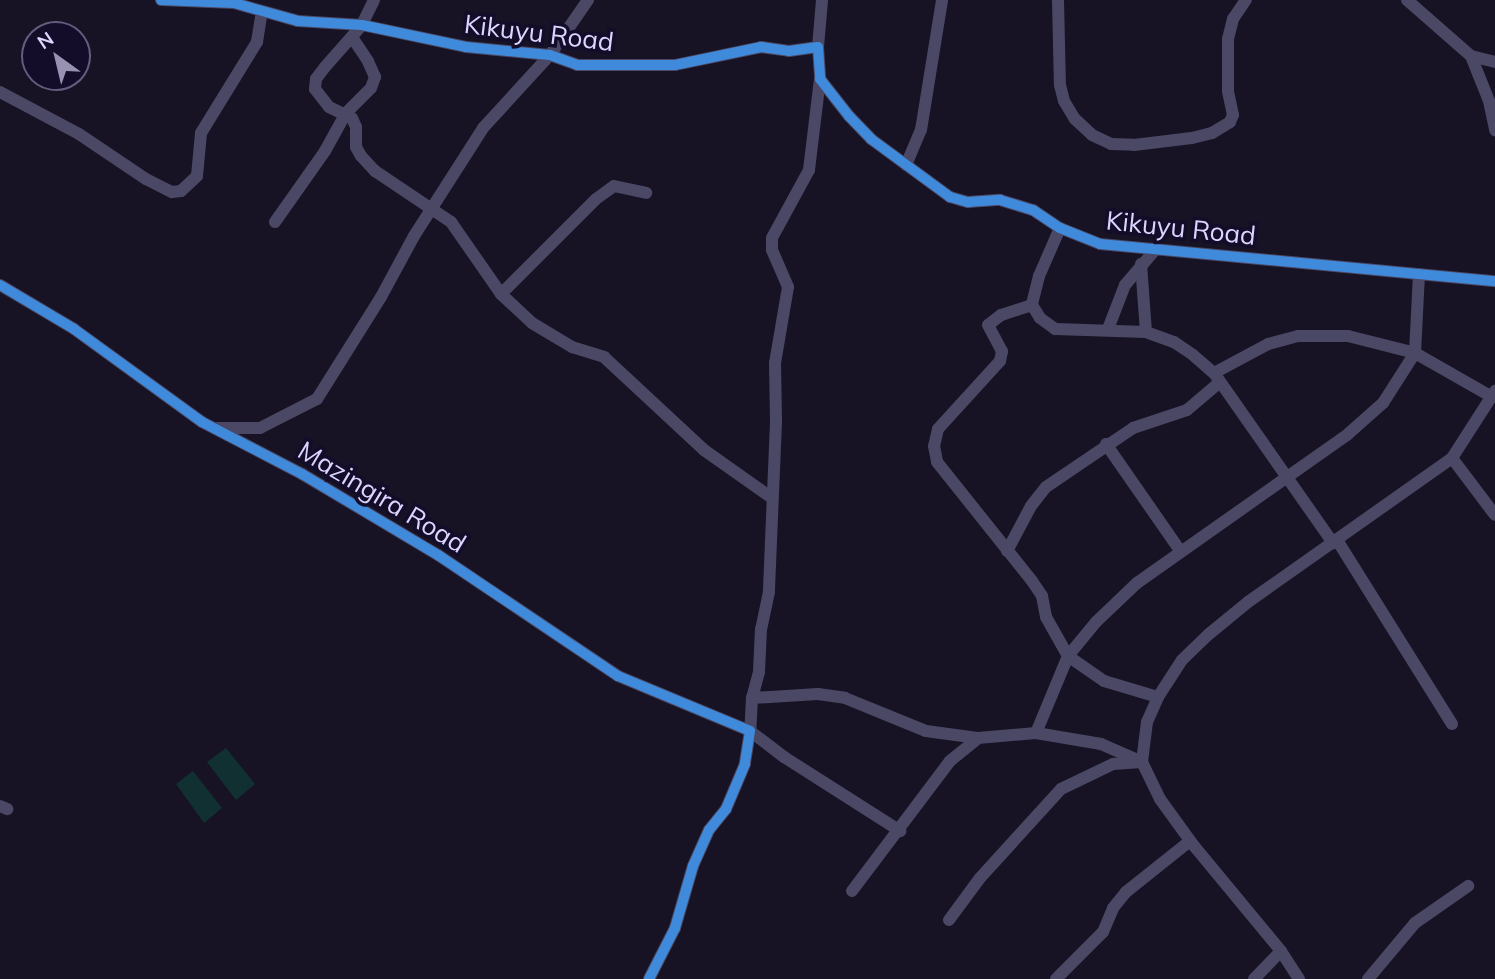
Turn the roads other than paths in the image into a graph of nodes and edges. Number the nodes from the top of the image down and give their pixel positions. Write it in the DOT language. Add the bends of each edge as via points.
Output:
graph roads {
  1 [pos="162,0"];
  2 [pos="374,0"];
  3 [pos="588,0"];
  4 [pos="822,0"];
  5 [pos="942,0"];
  6 [pos="1058,0"];
  7 [pos="1246,0"];
  8 [pos="1407,0"];
  9 [pos="235,2"];
  10 [pos="262,11"];
  11 [pos="362,25"];
  12 [pos="352,37"];
  13 [pos="818,47"];
  14 [pos="550,55"];
  15 [pos="1471,57"];
  16 [pos="1495,62"];
  17 [pos="820,79"];
  18 [pos="0,92"];
  19 [pos="1492,98"];
  20 [pos="346,114"];
  21 [pos="1495,130"];
  22 [pos="906,165"];
  23 [pos="646,193"];
  24 [pos="431,208"];
  25 [pos="275,222"];
  26 [pos="1060,228"];
  27 [pos="1155,250"];
  28 [pos="1141,264"];
  29 [pos="1419,274"];
  30 [pos="1495,281"];
  31 [pos="0,285"];
  32 [pos="501,294"];
  33 [pos="1032,305"];
  34 [pos="1108,329"];
  35 [pos="1146,332"];
  36 [pos="1415,353"];
  37 [pos="1217,378"];
  38 [pos="1493,394"];
  39 [pos="217,428"];
  40 [pos="1106,444"];
  41 [pos="1452,458"];
  42 [pos="1287,478"];
  43 [pos="772,498"];
  44 [pos="1495,514"];
  45 [pos="1335,542"];
  46 [pos="1007,551"];
  47 [pos="1181,552"];
  48 [pos="1068,656"];
  49 [pos="1158,697"];
  50 [pos="752,698"];
  51 [pos="1452,724"];
  52 [pos="750,731"];
  53 [pos="1036,733"];
  54 [pos="978,738"];
  55 [pos="1142,762"];
  56 [pos="900,831"];
  57 [pos="1190,841"];
  58 [pos="1468,886"];
  59 [pos="852,891"];
  60 [pos="949,920"];
  61 [pos="1281,950"];
  62 [pos="649,979"];
  63 [pos="1056,979"];
  64 [pos="1254,979"];
  65 [pos="1299,979"];
  66 [pos="1368,979"];
  1 -- 9 [label="street, Kikuyu Road"];
  2 -- 11 [label="street"];
  3 -- 14 [label="street"];
  4 -- 13 [label="street"];
  5 -- 22 [label="street" via="921,130"];
  6 -- 7 [label="street" via="1064,102 1092,135 1111,144 1134,145 1192,138 1230,122 1228,39 1233,19"];
  8 -- 15 [label="street"];
  9 -- 10 [label="street, Kikuyu Road"];
  10 -- 11 [label="street, Kikuyu Road" via="298,21"];
  10 -- 18 [label="street" via="257,42 201,132 197,176 181,191 172,192 146,179 79,134"];
  11 -- 12 [label="street"];
  11 -- 14 [label="street, Kikuyu Road" via="467,47"];
  12 -- 20 [label="street" via="375,77 371,88"];
  12 -- 20 [label="street" via="316,79 314,89 329,107"];
  13 -- 14 [label="street, Kikuyu Road" via="789,51 761,47 675,65 577,65"];
  13 -- 17 [label="street"];
  14 -- 24 [label="street" via="483,128"];
  15 -- 16 [label="street"];
  15 -- 19 [label="street"];
  17 -- 22 [label="street, Kikuyu Road" via="870,139"];
  17 -- 43 [label="street" via="809,170 772,238 772,250 788,287 775,363"];
  19 -- 21 [label="street"];
  20 -- 24 [label="street" via="355,122 356,147 367,163"];
  20 -- 25 [label="street"];
  22 -- 26 [label="street, Kikuyu Road" via="950,197 968,202 1000,200 1033,210"];
  23 -- 32 [label="street" via="614,186"];
  24 -- 32 [label="street" via="450,222"];
  24 -- 39 [label="street" via="317,399 260,428"];
  26 -- 27 [label="street, Kikuyu Road" via="1100,244"];
  26 -- 33 [label="street"];
  27 -- 28 [label="street"];
  27 -- 29 [label="street, Kikuyu Road"];
  28 -- 34 [label="street" via="1125,285"];
  28 -- 35 [label="street"];
  29 -- 30 [label="street, Kikuyu Road"];
  29 -- 36 [label="street"];
  31 -- 39 [label="street, Mazingira Road"];
  32 -- 43 [label="street" via="532,323 572,346 604,357 704,450"];
  33 -- 34 [label="street" via="1055,329"];
  33 -- 46 [label="street" via="1001,315 988,325 1002,351 1000,361 944,420 934,446 937,462"];
  34 -- 35 [label="street"];
  35 -- 37 [label="street" via="1174,342"];
  36 -- 37 [label="street" via="1348,336 1298,336 1268,344"];
  36 -- 38 [label="street"];
  36 -- 42 [label="street" via="1367,418"];
  37 -- 40 [label="street" via="1187,410 1133,428"];
  37 -- 42 [label="street"];
  38 -- 41 [label="street"];
  39 -- 52 [label="street, Mazingira Road" via="438,555 618,676"];
  40 -- 46 [label="street" via="1046,487"];
  40 -- 47 [label="street"];
  41 -- 44 [label="street"];
  41 -- 45 [label="street"];
  42 -- 45 [label="street"];
  42 -- 47 [label="street"];
  43 -- 50 [label="street" via="769,592"];
  45 -- 49 [label="street" via="1209,634 1182,660"];
  45 -- 51 [label="street"];
  46 -- 48 [label="street" via="1042,596 1046,617"];
  47 -- 48 [label="street" via="1137,583"];
  48 -- 49 [label="street" via="1104,681"];
  48 -- 53 [label="street"];
  49 -- 55 [label="street" via="1147,722"];
  50 -- 52 [label="street"];
  50 -- 54 [label="street" via="818,694 845,698 926,731"];
  52 -- 56 [label="street, Mazingira Road"];
  52 -- 62 [label="street" via="745,764 726,809 709,830 675,928"];
  53 -- 54 [label="street"];
  53 -- 55 [label="street" via="1101,744"];
  54 -- 56 [label="street" via="950,761"];
  55 -- 57 [label="street" via="1160,799"];
  55 -- 60 [label="street" via="1113,764 1061,789 980,878"];
  56 -- 59 [label="street"];
  57 -- 61 [label="street"];
  57 -- 63 [label="street" via="1126,892 1103,932"];
  58 -- 66 [label="street" via="1415,923"];
  61 -- 64 [label="street"];
  61 -- 65 [label="street"];
}
